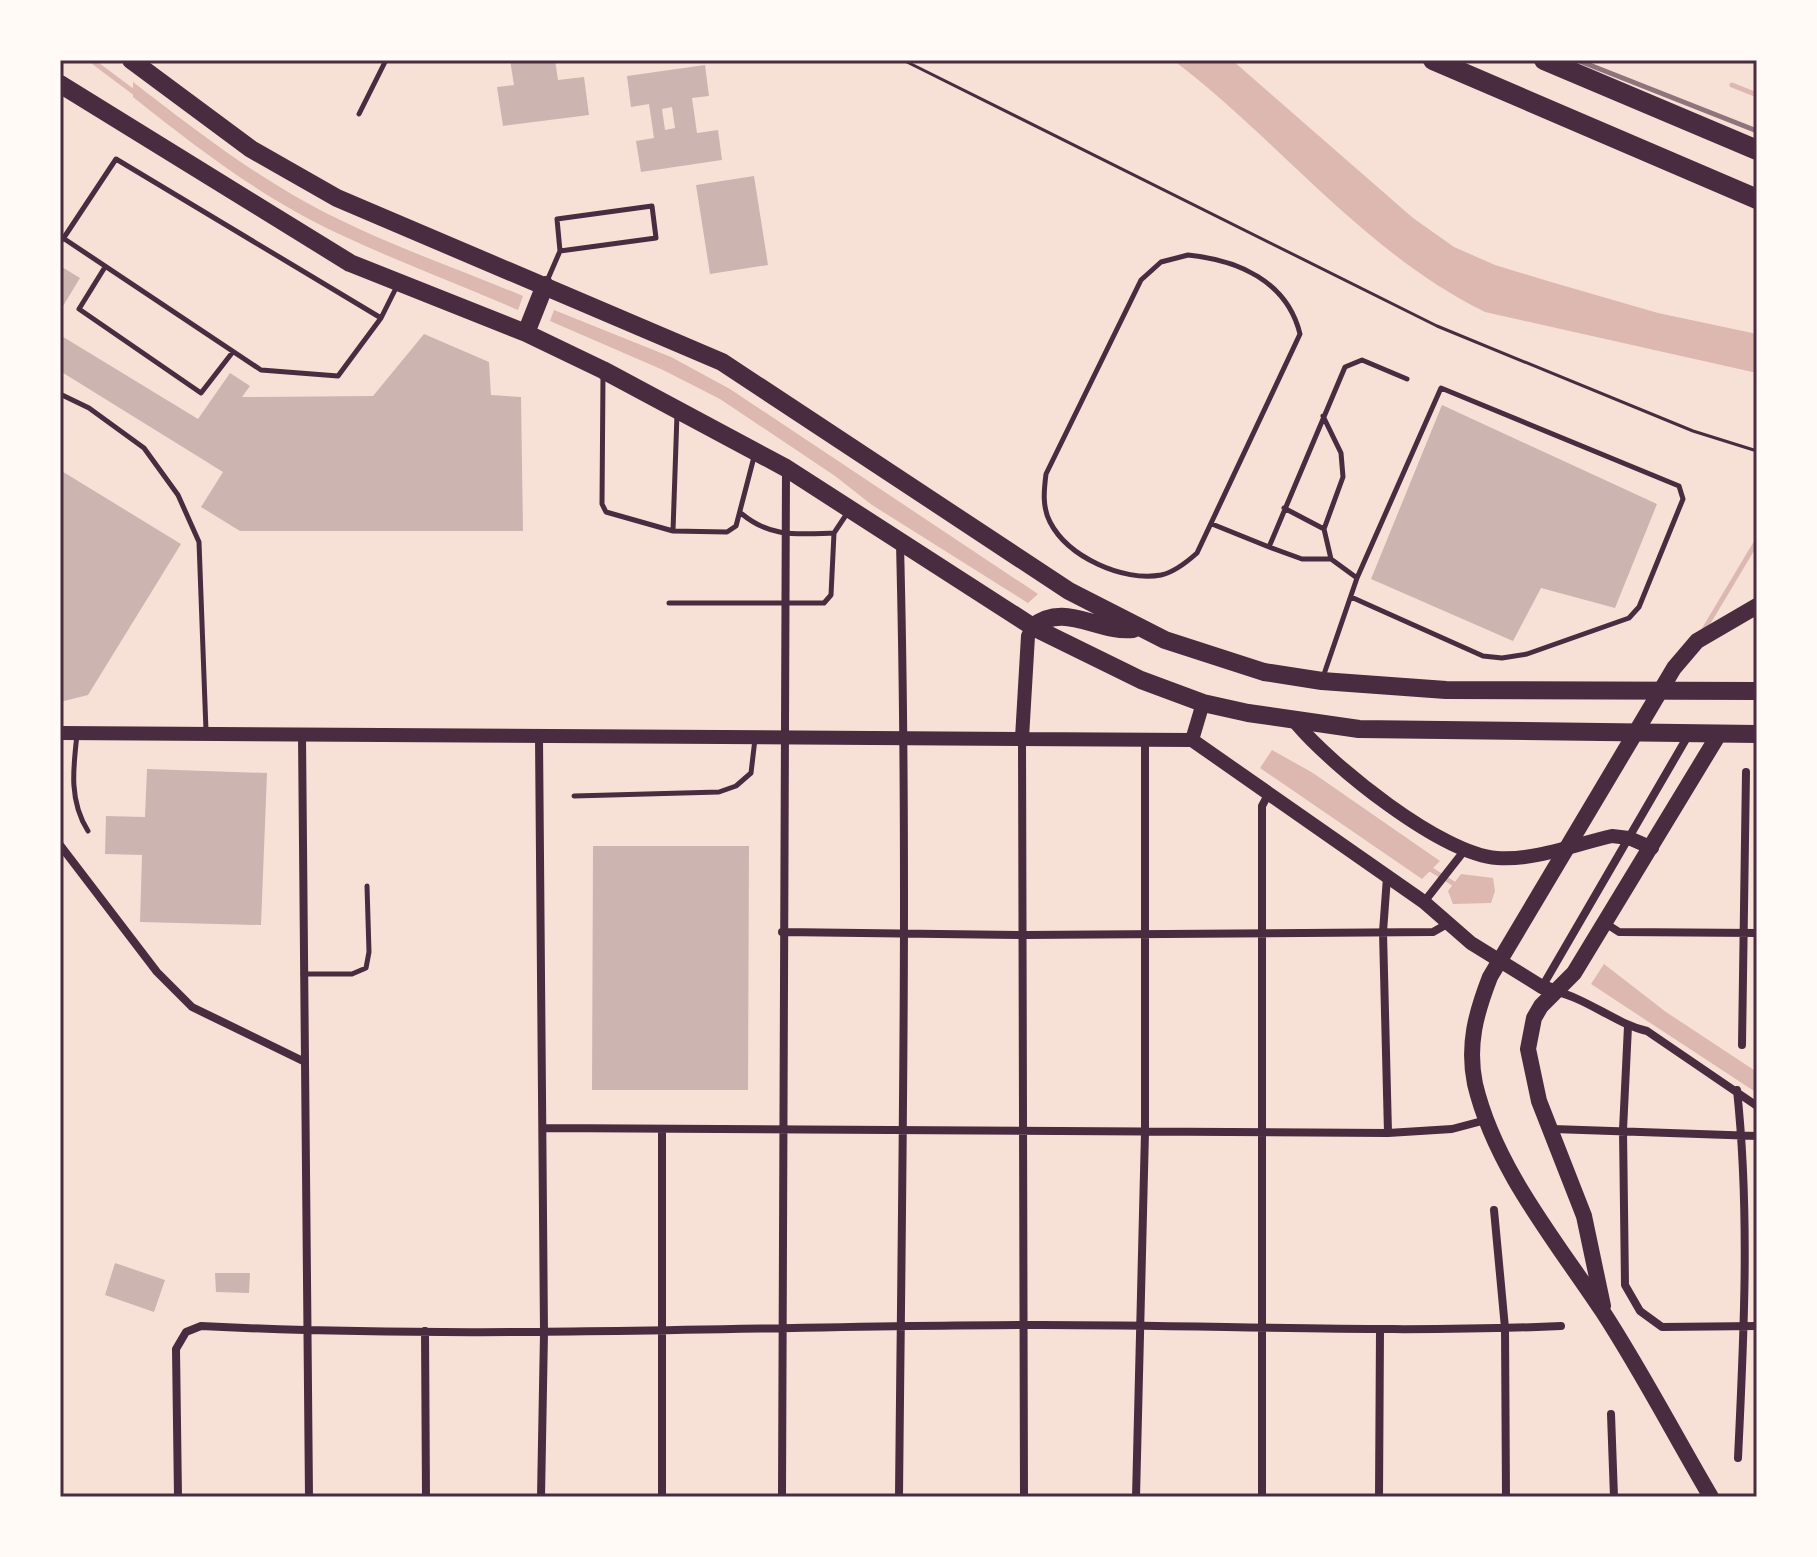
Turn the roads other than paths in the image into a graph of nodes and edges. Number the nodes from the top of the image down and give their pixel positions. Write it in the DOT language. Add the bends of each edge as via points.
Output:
graph roads {
  1 [pos="131,60"];
  2 [pos="386,60"];
  3 [pos="1433,60"];
  4 [pos="1544,60"];
  5 [pos="62,91"];
  6 [pos="359,114"];
  7 [pos="1757,150"];
  8 [pos="1757,199"];
  9 [pos="62,238"];
  10 [pos="560,251"];
  11 [pos="105,267"];
  12 [pos="398,283"];
  13 [pos="543,292"];
  14 [pos="381,318"];
  15 [pos="530,326"];
  16 [pos="232,353"];
  17 [pos="603,370"];
  18 [pos="1407,379"];
  19 [pos="60,394"];
  20 [pos="678,410"];
  21 [pos="1323,416"];
  22 [pos="756,451"];
  23 [pos="786,468"];
  24 [pos="1284,508"];
  25 [pos="849,510"];
  26 [pos="742,514"];
  27 [pos="1212,524"];
  28 [pos="1324,529"];
  29 [pos="673,531"];
  30 [pos="834,533"];
  31 [pos="783,535"];
  32 [pos="900,543"];
  33 [pos="1269,547"];
  34 [pos="1331,559"];
  35 [pos="1357,578"];
  36 [pos="1351,597"];
  37 [pos="669,603"];
  38 [pos="784,604"];
  39 [pos="1757,606"];
  40 [pos="1033,627"];
  41 [pos="1140,628"];
  42 [pos="1322,681"];
  43 [pos="1757,691"];
  44 [pos="1203,703"];
  45 [pos="1296,723"];
  46 [pos="60,733"];
  47 [pos="78,734"];
  48 [pos="1681,734"];
  49 [pos="1719,734"];
  50 [pos="1757,734"];
  51 [pos="206,735"];
  52 [pos="302,735"];
  53 [pos="539,737"];
  54 [pos="755,738"];
  55 [pos="782,738"];
  56 [pos="905,738"];
  57 [pos="1022,738"];
  58 [pos="1145,740"];
  59 [pos="1192,740"];
  60 [pos="1746,772"];
  61 [pos="1269,793"];
  62 [pos="574,796"];
  63 [pos="88,831"];
  64 [pos="1629,838"];
  65 [pos="60,845"];
  66 [pos="1652,848"];
  67 [pos="1464,851"];
  68 [pos="1387,877"];
  69 [pos="367,886"];
  70 [pos="1424,902"];
  71 [pos="1449,923"];
  72 [pos="1605,923"];
  73 [pos="782,932"];
  74 [pos="1383,932"];
  75 [pos="905,933"];
  76 [pos="1742,933"];
  77 [pos="1757,933"];
  78 [pos="1265,934"];
  79 [pos="1024,935"];
  80 [pos="1144,935"];
  81 [pos="302,974"];
  82 [pos="1543,987"];
  83 [pos="1628,1026"];
  84 [pos="1742,1045"];
  85 [pos="303,1061"];
  86 [pos="1737,1090"];
  87 [pos="1757,1106"];
  88 [pos="1486,1120"];
  89 [pos="543,1128"];
  90 [pos="1553,1129"];
  91 [pos="1623,1130"];
  92 [pos="662,1131"];
  93 [pos="905,1131"];
  94 [pos="785,1132"];
  95 [pos="1025,1132"];
  96 [pos="1145,1132"];
  97 [pos="1265,1132"];
  98 [pos="1388,1133"];
  99 [pos="1742,1136"];
  100 [pos="1757,1136"];
  101 [pos="1494,1210"];
  102 [pos="1605,1315"];
  103 [pos="1022,1325"];
  104 [pos="1744,1325"];
  105 [pos="1561,1326"];
  106 [pos="1757,1326"];
  107 [pos="781,1328"];
  108 [pos="900,1328"];
  109 [pos="1141,1328"];
  110 [pos="1505,1328"];
  111 [pos="1380,1329"];
  112 [pos="1264,1330"];
  113 [pos="308,1331"];
  114 [pos="425,1331"];
  115 [pos="661,1331"];
  116 [pos="544,1333"];
  117 [pos="1611,1414"];
  118 [pos="1738,1458"];
  119 [pos="178,1497"];
  120 [pos="309,1497"];
  121 [pos="426,1497"];
  122 [pos="541,1497"];
  123 [pos="662,1497"];
  124 [pos="782,1497"];
  125 [pos="899,1497"];
  126 [pos="1024,1497"];
  127 [pos="1136,1497"];
  128 [pos="1262,1497"];
  129 [pos="1379,1497"];
  130 [pos="1506,1497"];
  131 [pos="1614,1497"];
  132 [pos="1711,1497"];
  1 -- 13 [label="highway" via="251,149 337,198"];
  2 -- 6 [label="lane"];
  3 -- 8 [label="highway"];
  4 -- 7 [label="highway"];
  5 -- 12 [label="highway" via="350,263"];
  9 -- 11 [label="lane"];
  9 -- 14 [label="lane" via="116,159"];
  10 -- 10 [label="lane" via="656,238 652,206 557,219"];
  10 -- 13 [label="lane"];
  11 -- 16 [label="lane"];
  11 -- 16 [label="lane" via="79,309 201,393"];
  12 -- 14 [label="lane"];
  12 -- 15 [label="highway"];
  13 -- 15 [label="highway"];
  13 -- 41 [label="highway" via="722,362 1069,591"];
  14 -- 16 [label="lane" via="338,376 261,370"];
  15 -- 17 [label="highway"];
  17 -- 20 [label="highway"];
  17 -- 29 [label="lane" via="602,504 606,512"];
  18 -- 21 [label="lane" via="1362,360 1352,362"];
  19 -- 51 [label="lane" via="144,448 178,495 199,542"];
  20 -- 22 [label="highway"];
  20 -- 29 [label="lane"];
  21 -- 24 [label="lane"];
  21 -- 28 [label="lane" via="1341,453 1343,477"];
  22 -- 23 [label="highway"];
  22 -- 26 [label="lane"];
  23 -- 25 [label="highway"];
  23 -- 31 [label="street"];
  24 -- 28 [label="lane"];
  24 -- 33 [label="lane"];
  25 -- 30 [label="lane"];
  25 -- 32 [label="highway"];
  26 -- 29 [label="lane" via="727,532"];
  26 -- 31 [label="lane" via="759,528"];
  27 -- 27 [label="lane" via="1197,553 1183,565 1162,575 1134,576 1085,557 1061,537 1050,522 1043,496 1046,474 1141,280 1161,262 1188,255 1214,258 1263,278 1286,299 1300,334"];
  27 -- 33 [label="lane"];
  28 -- 34 [label="lane"];
  30 -- 31 [label="lane"];
  30 -- 38 [label="lane" via="831,595 824,603"];
  31 -- 38 [label="street"];
  32 -- 40 [label="highway"];
  32 -- 56 [label="street"];
  33 -- 34 [label="lane" via="1302,559"];
  34 -- 35 [label="lane"];
  35 -- 36 [label="lane"];
  35 -- 36 [label="lane" via="1441,388 1682,491 1645,593 1629,618 1527,654 1483,656"];
  36 -- 42 [label="lane"];
  37 -- 38 [label="lane"];
  38 -- 55 [label="street"];
  39 -- 88 [label="main road" via="1697,641 1674,668 1490,977 1472,1036 1475,1082"];
  40 -- 41 [label="highway" via="1060,615 1121,630"];
  40 -- 44 [label="highway" via="1097,661"];
  40 -- 57 [label="street" via="1028,636"];
  41 -- 42 [label="highway" via="1223,660"];
  42 -- 43 [label="highway" via="1446,690"];
  44 -- 45 [label="highway"];
  44 -- 59 [label="street"];
  45 -- 48 [label="highway" via="1359,729"];
  45 -- 67 [label="street" via="1327,756"];
  46 -- 47 [label="street"];
  47 -- 51 [label="street"];
  47 -- 63 [label="lane" via="73,789"];
  48 -- 49 [label="highway"];
  48 -- 64 [label="street"];
  49 -- 50 [label="highway"];
  49 -- 66 [label="main road"];
  51 -- 52 [label="street"];
  52 -- 53 [label="street"];
  52 -- 81 [label="street"];
  53 -- 54 [label="street"];
  53 -- 89 [label="street"];
  54 -- 55 [label="street"];
  54 -- 62 [label="lane" via="751,773 728,789"];
  55 -- 56 [label="street"];
  55 -- 73 [label="street"];
  56 -- 57 [label="street"];
  56 -- 75 [label="street"];
  57 -- 58 [label="street"];
  57 -- 79 [label="street"];
  58 -- 59 [label="street"];
  58 -- 80 [label="street"];
  59 -- 61 [label="street"];
  60 -- 76 [label="street"];
  61 -- 68 [label="street"];
  61 -- 78 [label="street" via="1262,806"];
  64 -- 66 [label="street"];
  64 -- 67 [label="street" via="1612,836 1509,859"];
  64 -- 82 [label="street"];
  65 -- 85 [label="street" via="157,972 192,1007"];
  66 -- 72 [label="main road"];
  67 -- 70 [label="street"];
  68 -- 70 [label="street"];
  68 -- 74 [label="street"];
  69 -- 81 [label="lane" via="366,968 352,974"];
  70 -- 71 [label="street"];
  71 -- 74 [label="street" via="1433,932"];
  71 -- 82 [label="street" via="1471,943"];
  72 -- 76 [label="street" via="1619,932"];
  72 -- 82 [label="main road" via="1574,973"];
  73 -- 75 [label="street"];
  73 -- 94 [label="street"];
  74 -- 78 [label="street"];
  74 -- 98 [label="street"];
  75 -- 79 [label="street"];
  75 -- 93 [label="street"];
  76 -- 77 [label="street"];
  76 -- 84 [label="street"];
  78 -- 80 [label="street"];
  78 -- 97 [label="street"];
  79 -- 80 [label="street"];
  79 -- 95 [label="street"];
  80 -- 96 [label="street"];
  81 -- 85 [label="street"];
  82 -- 83 [label="street" via="1577,996"];
  82 -- 90 [label="main road" via="1528,1049 1539,1101"];
  83 -- 86 [label="street" via="1647,1031"];
  83 -- 91 [label="street"];
  85 -- 113 [label="street"];
  86 -- 87 [label="street"];
  86 -- 99 [label="street"];
  88 -- 98 [label="street" via="1452,1129"];
  88 -- 102 [label="main road" via="1549,1232"];
  89 -- 92 [label="street"];
  89 -- 116 [label="street"];
  90 -- 91 [label="street"];
  90 -- 102 [label="main road" via="1584,1216"];
  91 -- 99 [label="street"];
  91 -- 104 [label="street" via="1625,1285 1640,1311 1662,1327"];
  92 -- 94 [label="street"];
  92 -- 115 [label="street"];
  93 -- 94 [label="street"];
  93 -- 95 [label="street"];
  93 -- 108 [label="street"];
  94 -- 107 [label="street"];
  95 -- 96 [label="street"];
  95 -- 103 [label="street"];
  96 -- 97 [label="street"];
  96 -- 109 [label="street"];
  97 -- 98 [label="street"];
  97 -- 112 [label="street"];
  99 -- 100 [label="street"];
  99 -- 104 [label="street"];
  101 -- 110 [label="street"];
  102 -- 132 [label="main road"];
  103 -- 108 [label="street"];
  103 -- 109 [label="street"];
  103 -- 126 [label="street"];
  104 -- 106 [label="street"];
  104 -- 118 [label="street"];
  105 -- 110 [label="street"];
  107 -- 108 [label="street"];
  107 -- 115 [label="street"];
  107 -- 124 [label="street"];
  108 -- 125 [label="street"];
  109 -- 112 [label="street"];
  109 -- 127 [label="street"];
  110 -- 111 [label="street"];
  110 -- 130 [label="street"];
  111 -- 112 [label="street"];
  111 -- 129 [label="street"];
  112 -- 128 [label="street"];
  113 -- 114 [label="street"];
  113 -- 119 [label="street" via="201,1326 180,1338"];
  113 -- 120 [label="street"];
  114 -- 116 [label="street"];
  114 -- 121 [label="street"];
  115 -- 116 [label="street"];
  115 -- 123 [label="street"];
  116 -- 122 [label="street"];
  117 -- 131 [label="street"];
}
